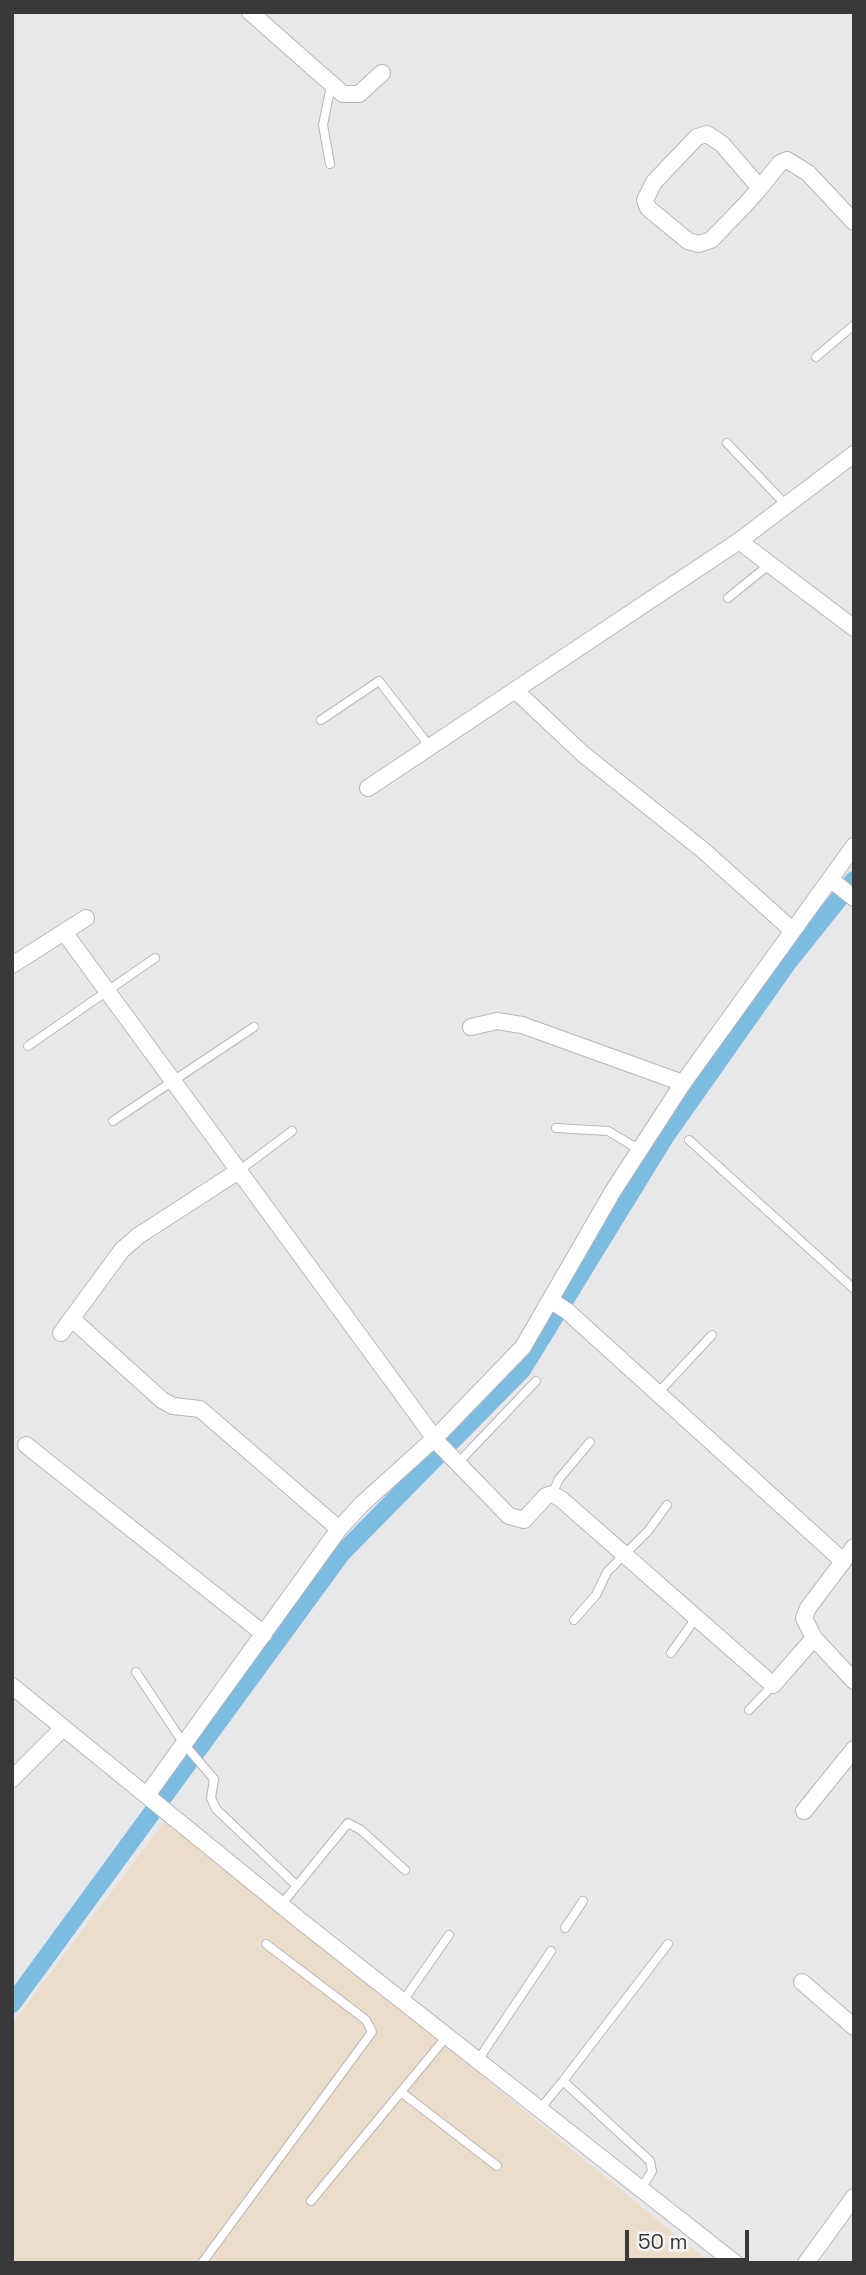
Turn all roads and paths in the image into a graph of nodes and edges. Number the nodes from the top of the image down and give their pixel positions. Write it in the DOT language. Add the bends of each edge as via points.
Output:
graph roads {
  1 [pos="250,12"];
  2 [pos="382,73"];
  3 [pos="331,85"];
  4 [pos="330,164"];
  5 [pos="760,188"];
  6 [pos="854,222"];
  7 [pos="854,325"];
  8 [pos="816,358"];
  9 [pos="727,443"];
  10 [pos="854,454"];
  11 [pos="786,505"];
  12 [pos="739,541"];
  13 [pos="770,564"];
  14 [pos="728,598"];
  15 [pos="854,628"];
  16 [pos="517,692"];
  17 [pos="321,720"];
  18 [pos="431,748"];
  19 [pos="368,788"];
  20 [pos="854,846"];
  21 [pos="832,881"];
  22 [pos="852,897"];
  23 [pos="86,918"];
  24 [pos="792,930"];
  25 [pos="64,932"];
  26 [pos="155,958"];
  27 [pos="12,965"];
  28 [pos="108,991"];
  29 [pos="254,1027"];
  30 [pos="471,1027"];
  31 [pos="28,1046"];
  32 [pos="173,1081"];
  33 [pos="683,1083"];
  34 [pos="113,1121"];
  35 [pos="556,1128"];
  36 [pos="292,1131"];
  37 [pos="689,1140"];
  38 [pos="640,1150"];
  39 [pos="240,1170"];
  40 [pos="854,1289"];
  41 [pos="558,1305"];
  42 [pos="72,1319"];
  43 [pos="61,1332"];
  44 [pos="712,1335"];
  45 [pos="536,1381"];
  46 [pos="658,1393"];
  47 [pos="590,1442"];
  48 [pos="26,1444"];
  49 [pos="445,1450"];
  50 [pos="552,1494"];
  51 [pos="667,1505"];
  52 [pos="339,1530"];
  53 [pos="854,1547"];
  54 [pos="622,1553"];
  55 [pos="843,1561"];
  56 [pos="696,1618"];
  57 [pos="574,1620"];
  58 [pos="264,1634"];
  59 [pos="814,1638"];
  60 [pos="671,1653"];
  61 [pos="136,1672"];
  62 [pos="854,1681"];
  63 [pos="773,1685"];
  64 [pos="12,1686"];
  65 [pos="749,1710"];
  66 [pos="62,1729"];
  67 [pos="188,1748"];
  68 [pos="854,1749"];
  69 [pos="12,1779"];
  70 [pos="155,1801"];
  71 [pos="803,1811"];
  72 [pos="405,1870"];
  73 [pos="295,1884"];
  74 [pos="583,1901"];
  75 [pos="281,1905"];
  76 [pos="565,1928"];
  77 [pos="449,1935"];
  78 [pos="266,1944"];
  79 [pos="668,1944"];
  80 [pos="551,1951"];
  81 [pos="802,1982"];
  82 [pos="403,2001"];
  83 [pos="854,2027"];
  84 [pos="447,2036"];
  85 [pos="478,2060"];
  86 [pos="563,2081"];
  87 [pos="401,2092"];
  88 [pos="540,2109"];
  89 [pos="497,2166"];
  90 [pos="641,2189"];
  91 [pos="854,2197"];
  92 [pos="312,2201"];
  93 [pos="202,2263"];
  94 [pos="735,2263"];
  95 [pos="806,2263"];
  1 -- 3 [label="street"];
  2 -- 3 [label="street" via="352,96"];
  3 -- 4 [label="lane" via="323,125"];
  5 -- 5 [label="street" via="722,144 707,134 697,137 654,181 645,200 648,208 688,241 699,244 710,240"];
  5 -- 6 [label="street" via="780,163 795,163"];
  7 -- 8 [label="lane"];
  9 -- 11 [label="lane"];
  10 -- 11 [label="street"];
  11 -- 12 [label="street"];
  12 -- 13 [label="street"];
  12 -- 16 [label="street"];
  13 -- 14 [label="lane"];
  13 -- 15 [label="street"];
  16 -- 18 [label="street"];
  16 -- 24 [label="street" via="583,754 704,851"];
  17 -- 18 [label="lane" via="379,681"];
  18 -- 19 [label="street"];
  20 -- 21 [label="street"];
  21 -- 22 [label="street"];
  21 -- 24 [label="street"];
  23 -- 25 [label="street"];
  24 -- 33 [label="street"];
  25 -- 27 [label="street"];
  25 -- 28 [label="street"];
  26 -- 28 [label="lane"];
  28 -- 31 [label="lane"];
  28 -- 32 [label="street"];
  29 -- 32 [label="lane"];
  30 -- 33 [label="street" via="497,1021 522,1024"];
  32 -- 34 [label="lane"];
  32 -- 39 [label="street"];
  33 -- 38 [label="street"];
  35 -- 38 [label="lane" via="608,1131"];
  36 -- 39 [label="lane"];
  37 -- 40 [label="lane"];
  38 -- 41 [label="street"];
  39 -- 42 [label="street" via="122,1250"];
  39 -- 49 [label="street"];
  41 -- 46 [label="street"];
  41 -- 49 [label="street"];
  42 -- 43 [label="street"];
  42 -- 52 [label="street" via="162,1400 200,1409"];
  44 -- 46 [label="lane"];
  45 -- 49 [label="lane"];
  46 -- 55 [label="street"];
  47 -- 50 [label="lane"];
  48 -- 58 [label="street"];
  49 -- 50 [label="street" via="516,1520 524,1520"];
  49 -- 52 [label="street" via="362,1504"];
  50 -- 54 [label="street"];
  51 -- 54 [label="lane" via="648,1531"];
  52 -- 58 [label="street"];
  53 -- 55 [label="street"];
  54 -- 56 [label="street"];
  54 -- 57 [label="lane"];
  55 -- 59 [label="street" via="804,1618"];
  56 -- 60 [label="lane"];
  56 -- 63 [label="street"];
  58 -- 67 [label="street"];
  59 -- 62 [label="street"];
  59 -- 63 [label="street"];
  61 -- 67 [label="lane"];
  63 -- 65 [label="lane"];
  64 -- 66 [label="street"];
  66 -- 69 [label="street"];
  66 -- 70 [label="street"];
  67 -- 70 [label="street"];
  67 -- 73 [label="lane" via="214,1779 211,1798 216,1809"];
  68 -- 71 [label="street"];
  70 -- 75 [label="street"];
  72 -- 73 [label="lane" via="362,1830 348,1823"];
  73 -- 75 [label="lane"];
  74 -- 76 [label="lane"];
  75 -- 82 [label="street"];
  77 -- 82 [label="lane"];
  78 -- 93 [label="lane" via="366,2020 372,2032"];
  79 -- 86 [label="lane"];
  80 -- 85 [label="lane"];
  81 -- 83 [label="street"];
  82 -- 84 [label="street"];
  84 -- 85 [label="street"];
  84 -- 87 [label="lane"];
  85 -- 88 [label="street"];
  86 -- 88 [label="lane"];
  86 -- 90 [label="lane" via="650,2161 652,2171"];
  87 -- 89 [label="lane"];
  87 -- 92 [label="lane"];
  88 -- 90 [label="street"];
  90 -- 94 [label="street"];
  91 -- 95 [label="street"];
}
